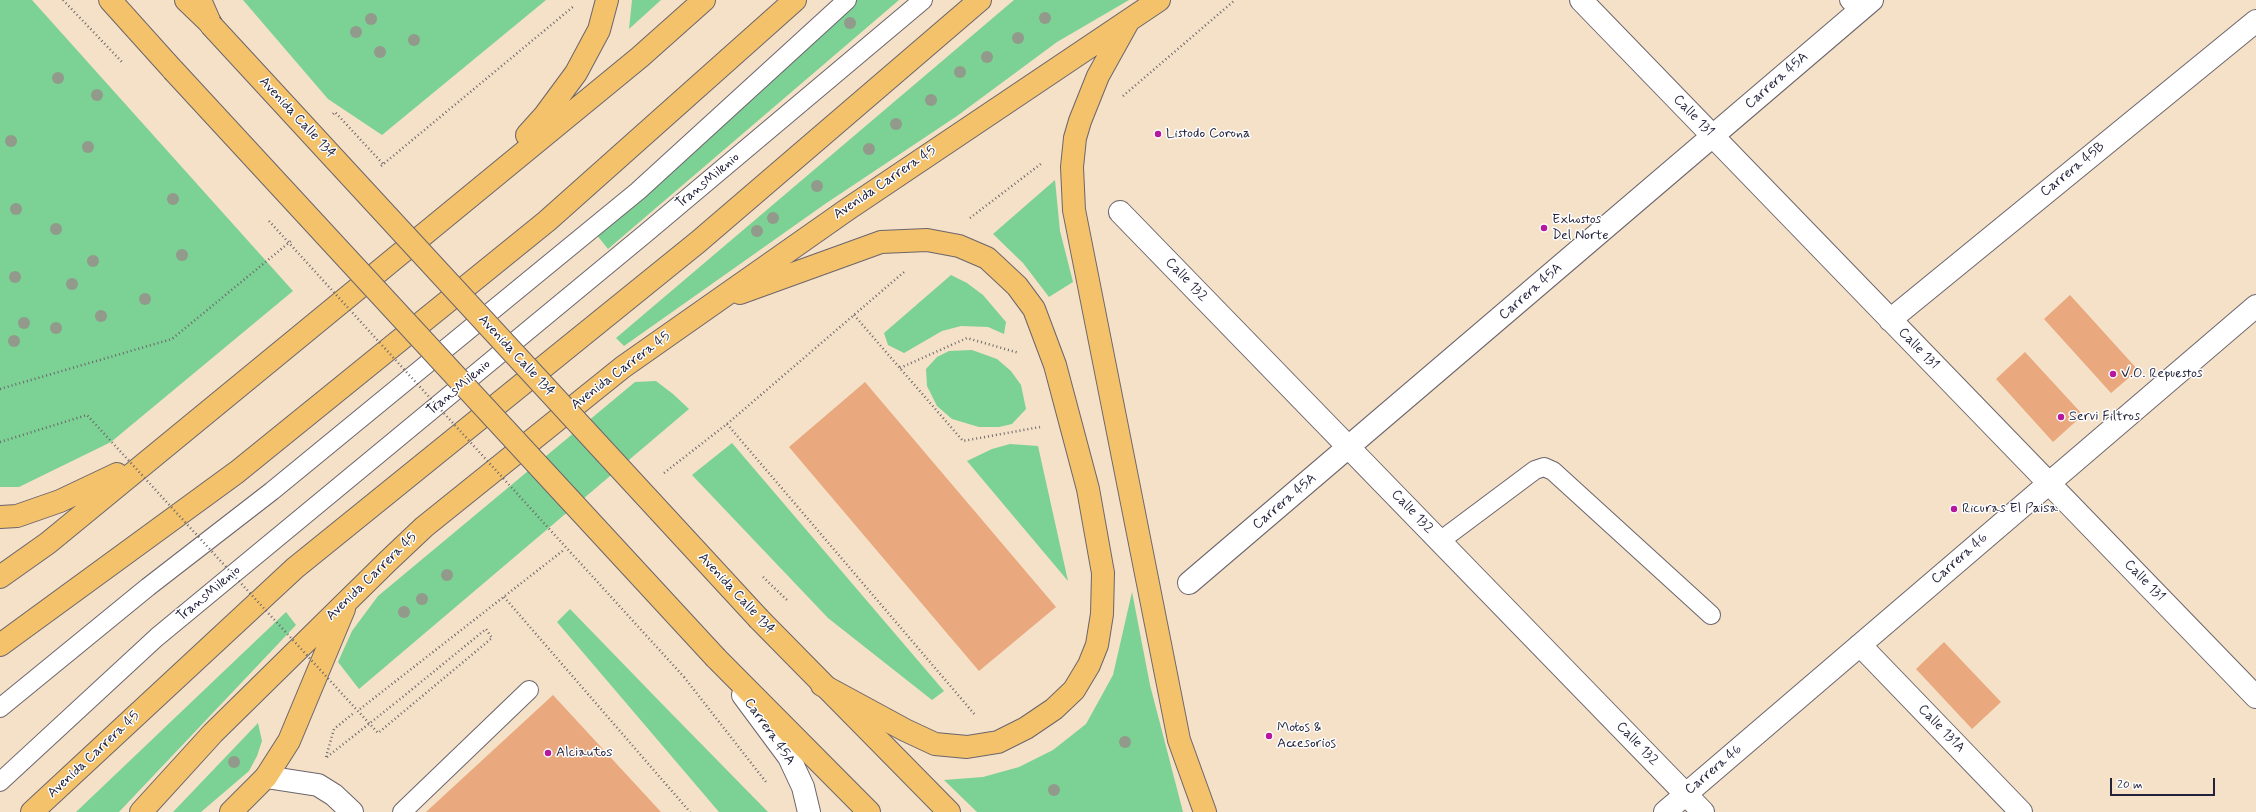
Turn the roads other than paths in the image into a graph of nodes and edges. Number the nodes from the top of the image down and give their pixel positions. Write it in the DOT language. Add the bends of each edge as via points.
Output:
graph roads {
  1 [pos="110,0"];
  2 [pos="186,0"];
  3 [pos="200,0"];
  4 [pos="607,0"];
  5 [pos="704,0"];
  6 [pos="795,0"];
  7 [pos="847,0"];
  8 [pos="923,0"];
  9 [pos="980,0"];
  10 [pos="1159,0"];
  11 [pos="1581,0"];
  12 [pos="1860,4"];
  13 [pos="1130,19"];
  14 [pos="2256,21"];
  15 [pos="211,25"];
  16 [pos="1712,137"];
  17 [pos="481,187"];
  18 [pos="1120,212"];
  19 [pos="713,303"];
  20 [pos="2256,306"];
  21 [pos="1890,320"];
  22 [pos="1349,447"];
  23 [pos="144,462"];
  24 [pos="2049,484"];
  25 [pos="0,517"];
  26 [pos="1440,541"];
  27 [pos="0,577"];
  28 [pos="1189,583"];
  29 [pos="347,600"];
  30 [pos="1711,615"];
  31 [pos="0,645"];
  32 [pos="1860,645"];
  33 [pos="716,658"];
  34 [pos="822,685"];
  35 [pos="529,690"];
  36 [pos="2256,697"];
  37 [pos="0,708"];
  38 [pos="266,777"];
  39 [pos="0,782"];
  40 [pos="1686,794"];
  41 [pos="32,812"];
  42 [pos="141,812"];
  43 [pos="231,812"];
  44 [pos="352,812"];
  45 [pos="402,812"];
  46 [pos="808,812"];
  47 [pos="869,812"];
  48 [pos="950,812"];
  49 [pos="1205,812"];
  50 [pos="1664,812"];
  51 [pos="1703,812"];
  52 [pos="2021,812"];
  1 -- 33 [label="main road, bridge"];
  2 -- 15 [label="main road, Avenida Calle 134"];
  3 -- 15 [label="main road"];
  4 -- 17 [label="main road" via="600,30 576,73 546,115"];
  5 -- 17 [label="main road" via="645,53"];
  6 -- 31 [label="main road" via="547,221 237,472"];
  7 -- 37 [label="lane" via="638,191 272,492 148,587"];
  8 -- 39 [label="lane, TransMilenio" via="640,238 157,637"];
  9 -- 41 [label="main road, Avenida Carrera 45" via="698,242 294,568"];
  10 -- 13 [label="main road, Avenida Carrera 45"];
  11 -- 16 [label="street, Calle 131"];
  12 -- 16 [label="street, Carrera 45A"];
  13 -- 19 [label="main road, Avenida Carrera 45" via="854,204"];
  13 -- 49 [label="main road" via="1098,76 1075,138 1072,167 1074,210 1179,740"];
  14 -- 21 [label="street, Carrera 45B"];
  15 -- 34 [label="main road, Avenida Calle 134, bridge"];
  16 -- 21 [label="street, Calle 131"];
  16 -- 22 [label="street, Carrera 45A"];
  17 -- 23 [label="main road"];
  18 -- 22 [label="street, Calle 132"];
  19 -- 29 [label="main road, Avenida Carrera 45" via="622,367 424,527"];
  19 -- 34 [label="main road" via="881,242 939,242 959,246 987,258 1017,286 1034,309 1055,365 1088,489 1103,573 1102,614 1096,645 1089,665 1074,690 1054,709 1026,728 998,742 967,747 935,744"];
  20 -- 24 [label="street, Carrera 46"];
  21 -- 24 [label="street, Calle 131"];
  22 -- 26 [label="street, Calle 132"];
  22 -- 28 [label="street, Carrera 45A"];
  23 -- 25 [label="main road" via="60,501 17,516"];
  23 -- 27 [label="main road" via="48,542"];
  24 -- 32 [label="street, Carrera 46"];
  24 -- 36 [label="street, Calle 131"];
  26 -- 30 [label="lane" via="1535,470 1544,467 1553,471"];
  26 -- 40 [label="street, Calle 132"];
  29 -- 38 [label="main road" via="294,729"];
  29 -- 42 [label="main road, Avenida Carrera 45" via="213,733"];
  32 -- 40 [label="street, Carrera 46"];
  32 -- 52 [label="street, Calle 131A"];
  33 -- 46 [label="street, Carrera 45A" via="789,757 803,787"];
  33 -- 47 [label="main road"];
  34 -- 48 [label="main road, Avenida Calle 134"];
  35 -- 45 [label="lane"];
  38 -- 43 [label="main road"];
  38 -- 44 [label="street" via="318,785 334,795"];
  40 -- 50 [label="street, Carrera 46"];
  40 -- 51 [label="street, Calle 132"];
}
